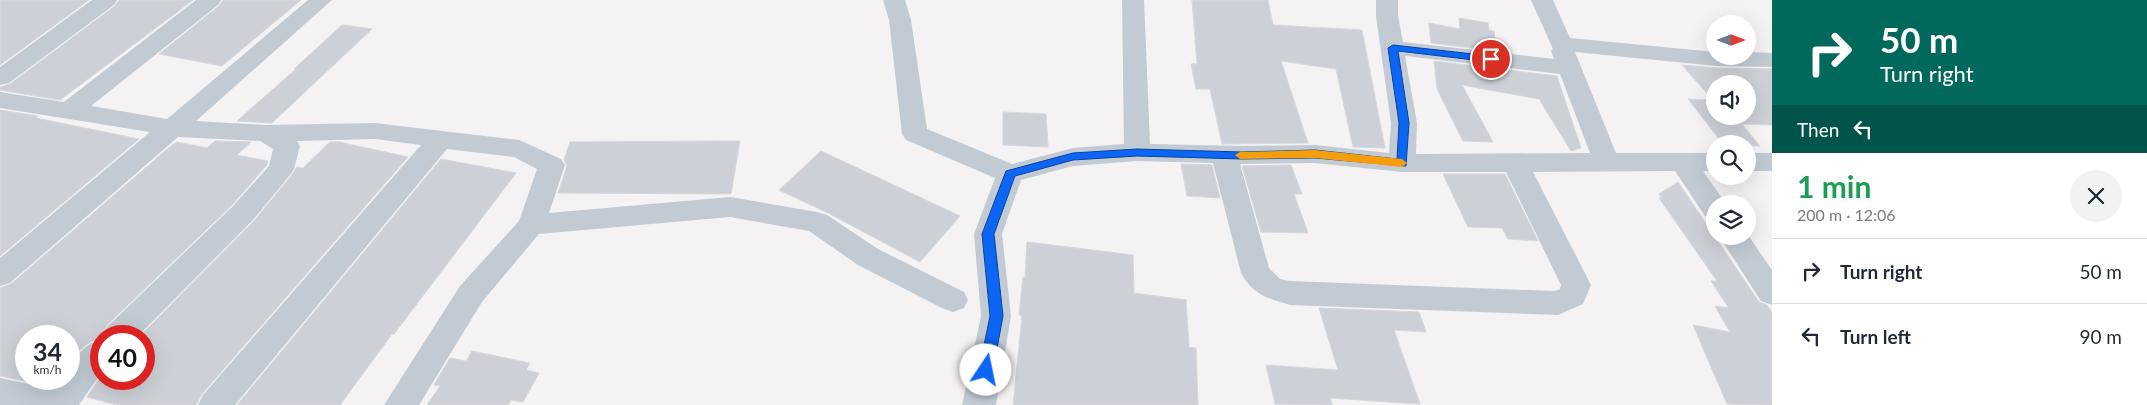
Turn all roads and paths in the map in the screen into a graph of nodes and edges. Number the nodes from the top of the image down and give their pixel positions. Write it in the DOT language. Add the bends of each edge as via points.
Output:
graph roads {
  1 [pos="106,0"];
  2 [pos="210,0"];
  3 [pos="321,0"];
  4 [pos="894,0"];
  5 [pos="1133,0"];
  6 [pos="1387,0"];
  7 [pos="1542,0"];
  8 [pos="1561,44"];
  9 [pos="1393,48"];
  10 [pos="1772,60"];
  11 [pos="1570,68"];
  12 [pos="0,78"];
  13 [pos="0,100"];
  14 [pos="69,112"];
  15 [pos="174,128"];
  16 [pos="266,133"];
  17 [pos="442,139"];
  18 [pos="1137,152"];
  19 [pos="1224,154"];
  20 [pos="1515,162"];
  21 [pos="1606,162"];
  22 [pos="1683,162"];
  23 [pos="1706,162"];
  24 [pos="1756,162"];
  25 [pos="1772,162"];
  26 [pos="1402,163"];
  27 [pos="1010,174"];
  28 [pos="1706,196"];
  29 [pos="531,225"];
  30 [pos="1739,245"];
  31 [pos="0,275"];
  32 [pos="1772,293"];
  33 [pos="953,300"];
  34 [pos="129,325"];
  35 [pos="90,364"];
  36 [pos="0,392"];
  37 [pos="61,405"];
  38 [pos="215,405"];
  39 [pos="401,405"];
  40 [pos="979,405"];
  1 -- 12 [label="street"];
  2 -- 14 [label="street"];
  3 -- 15 [label="street"];
  4 -- 27 [label="street" via="900,20 915,134"];
  5 -- 18 [label="street"];
  6 -- 9 [label="street"];
  7 -- 8 [label="street"];
  8 -- 10 [label="street" via="1716,59"];
  8 -- 11 [label="street"];
  9 -- 11 [label="street"];
  9 -- 26 [label="street" via="1404,123"];
  11 -- 21 [label="street"];
  13 -- 14 [label="street"];
  14 -- 15 [label="street"];
  15 -- 16 [label="street"];
  15 -- 31 [label="street"];
  16 -- 17 [label="street" via="375,131"];
  16 -- 34 [label="street" via="287,146 281,169 243,214"];
  17 -- 29 [label="street" via="519,149 552,165"];
  17 -- 38 [label="street"];
  18 -- 19 [label="street"];
  18 -- 27 [label="street" via="1073,157"];
  19 -- 20 [label="street" via="1256,273 1270,287 1290,292 1558,303 1572,296 1576,285"];
  19 -- 26 [label="street" via="1315,154"];
  20 -- 21 [label="street"];
  20 -- 26 [label="street"];
  21 -- 22 [label="street"];
  22 -- 23 [label="street"];
  22 -- 28 [label="street"];
  24 -- 25 [label="street"];
  27 -- 40 [label="street" via="988,234 996,316"];
  29 -- 33 [label="street" via="730,207 817,222 868,256"];
  29 -- 39 [label="street" via="471,294"];
  30 -- 32 [label="street"];
  35 -- 37 [label="street"];
  36 -- 37 [label="street"];
}
